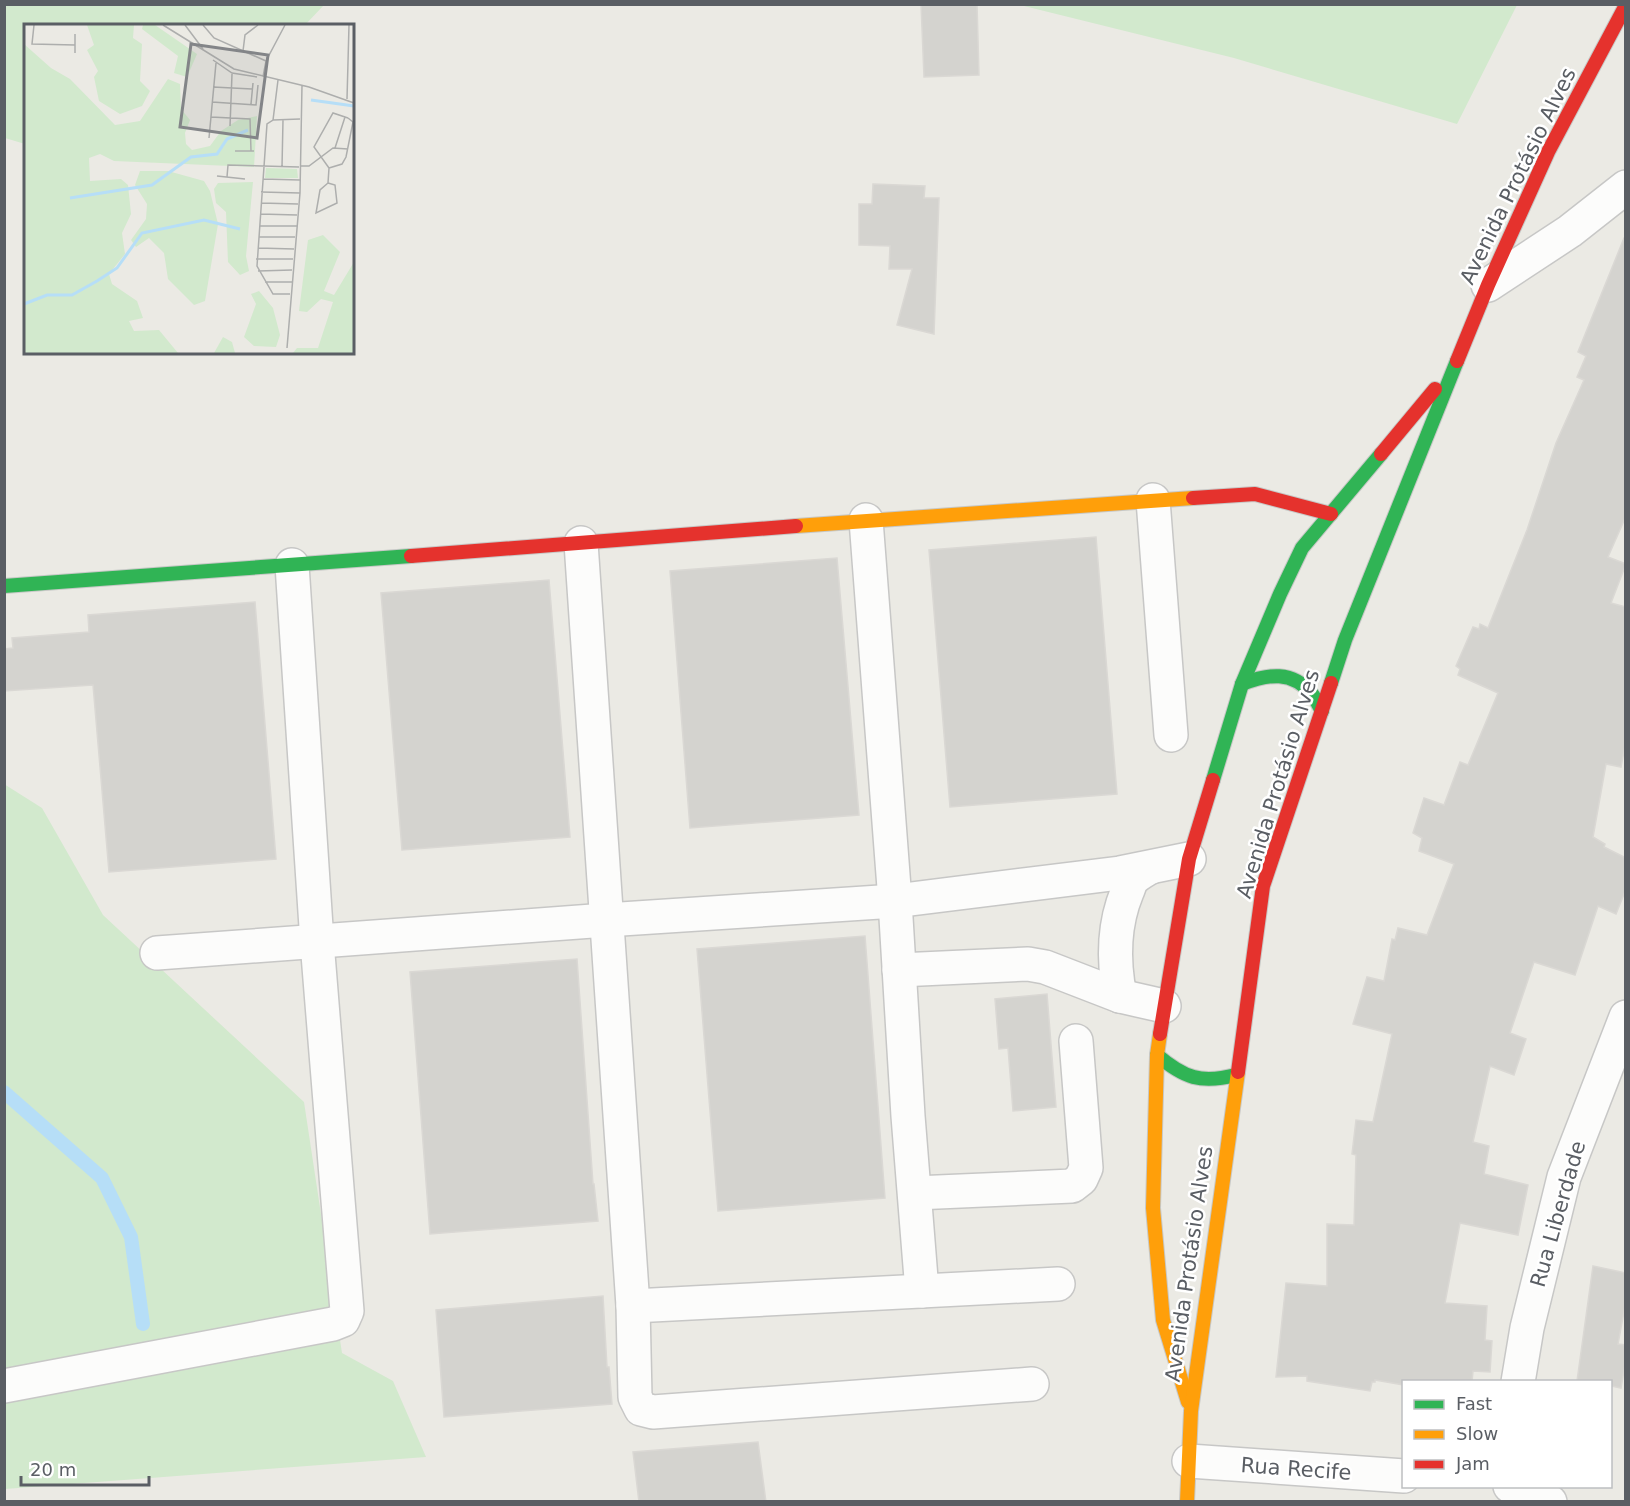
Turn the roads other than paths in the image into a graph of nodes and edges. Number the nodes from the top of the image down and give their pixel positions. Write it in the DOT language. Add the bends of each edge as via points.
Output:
graph roads {
  1 [pos="1623,13"];
  2 [pos="1626,187"];
  3 [pos="1488,285"];
  4 [pos="1454,367"];
  5 [pos="1153,500"];
  6 [pos="1331,514"];
  7 [pos="866,520"];
  8 [pos="581,543"];
  9 [pos="292,565"];
  10 [pos="4,586"];
  11 [pos="1242,684"];
  12 [pos="1322,711"];
  13 [pos="1171,735"];
  14 [pos="1189,859"];
  15 [pos="1149,868"];
  16 [pos="895,901"];
  17 [pos="606,920"];
  18 [pos="317,942"];
  19 [pos="157,952"];
  20 [pos="899,970"];
  21 [pos="1120,996"];
  22 [pos="1164,1006"];
  23 [pos="1626,1017"];
  24 [pos="1076,1041"];
  25 [pos="1157,1055"];
  26 [pos="1236,1075"];
  27 [pos="915,1193"];
  28 [pos="1058,1284"];
  29 [pos="922,1291"];
  30 [pos="633,1306"];
  31 [pos="1518,1380"];
  32 [pos="1032,1384"];
  33 [pos="4,1386"];
  34 [pos="1191,1411"];
  35 [pos="1189,1461"];
  36 [pos="1402,1476"];
  37 [pos="1515,1488"];
  38 [pos="1187,1502"];
  39 [pos="1550,1502"];
  1 -- 3 [label="main road, Avenida Protásio Alves" via="1548,152"];
  2 -- 3 [label="street" via="1570,231"];
  3 -- 4 [label="main road, Avenida Protásio Alves"];
  4 -- 6 [label="main road, Avenida Protásio Alves"];
  4 -- 12 [label="main road, Avenida Protásio Alves" via="1345,640"];
  5 -- 6 [label="main road" via="1256,494"];
  5 -- 7 [label="main road"];
  5 -- 13 [label="street"];
  6 -- 11 [label="main road, Avenida Protásio Alves" via="1302,548"];
  7 -- 8 [label="main road"];
  7 -- 16 [label="street"];
  8 -- 9 [label="main road"];
  8 -- 17 [label="street"];
  9 -- 10 [label="main road"];
  9 -- 18 [label="street"];
  11 -- 12 [label="main road" via="1279,675 1312,694"];
  11 -- 14 [label="main road, Avenida Protásio Alves"];
  12 -- 26 [label="main road, Avenida Protásio Alves" via="1263,886"];
  14 -- 15 [label="street"];
  14 -- 22 [label="main road, Avenida Protásio Alves"];
  15 -- 16 [label="street"];
  15 -- 21 [label="street" via="1132,880 1116,930"];
  16 -- 17 [label="street"];
  16 -- 20 [label="street"];
  17 -- 18 [label="street"];
  17 -- 30 [label="street"];
  18 -- 19 [label="street"];
  18 -- 33 [label="street" via="347,1311 343,1320"];
  20 -- 21 [label="street" via="1028,964"];
  20 -- 27 [label="street"];
  21 -- 22 [label="street"];
  22 -- 25 [label="main road, Avenida Protásio Alves"];
  23 -- 31 [label="street, Rua Liberdade" via="1564,1177"];
  24 -- 27 [label="street" via="1086,1168 1081,1179 1072,1185"];
  25 -- 26 [label="main road" via="1189,1077 1205,1080"];
  25 -- 34 [label="main road, Avenida Protásio Alves" via="1154,1208 1163,1320"];
  26 -- 34 [label="main road, Avenida Protásio Alves"];
  27 -- 29 [label="street"];
  28 -- 29 [label="street"];
  29 -- 30 [label="street"];
  30 -- 32 [label="street" via="635,1397 641,1409 653,1412"];
  34 -- 35 [label="main road, Avenida Protásio Alves"];
  35 -- 36 [label="street, Rua Recife"];
  35 -- 38 [label="main road, Avenida Protásio Alves"];
  37 -- 39 [label="street"];
}
